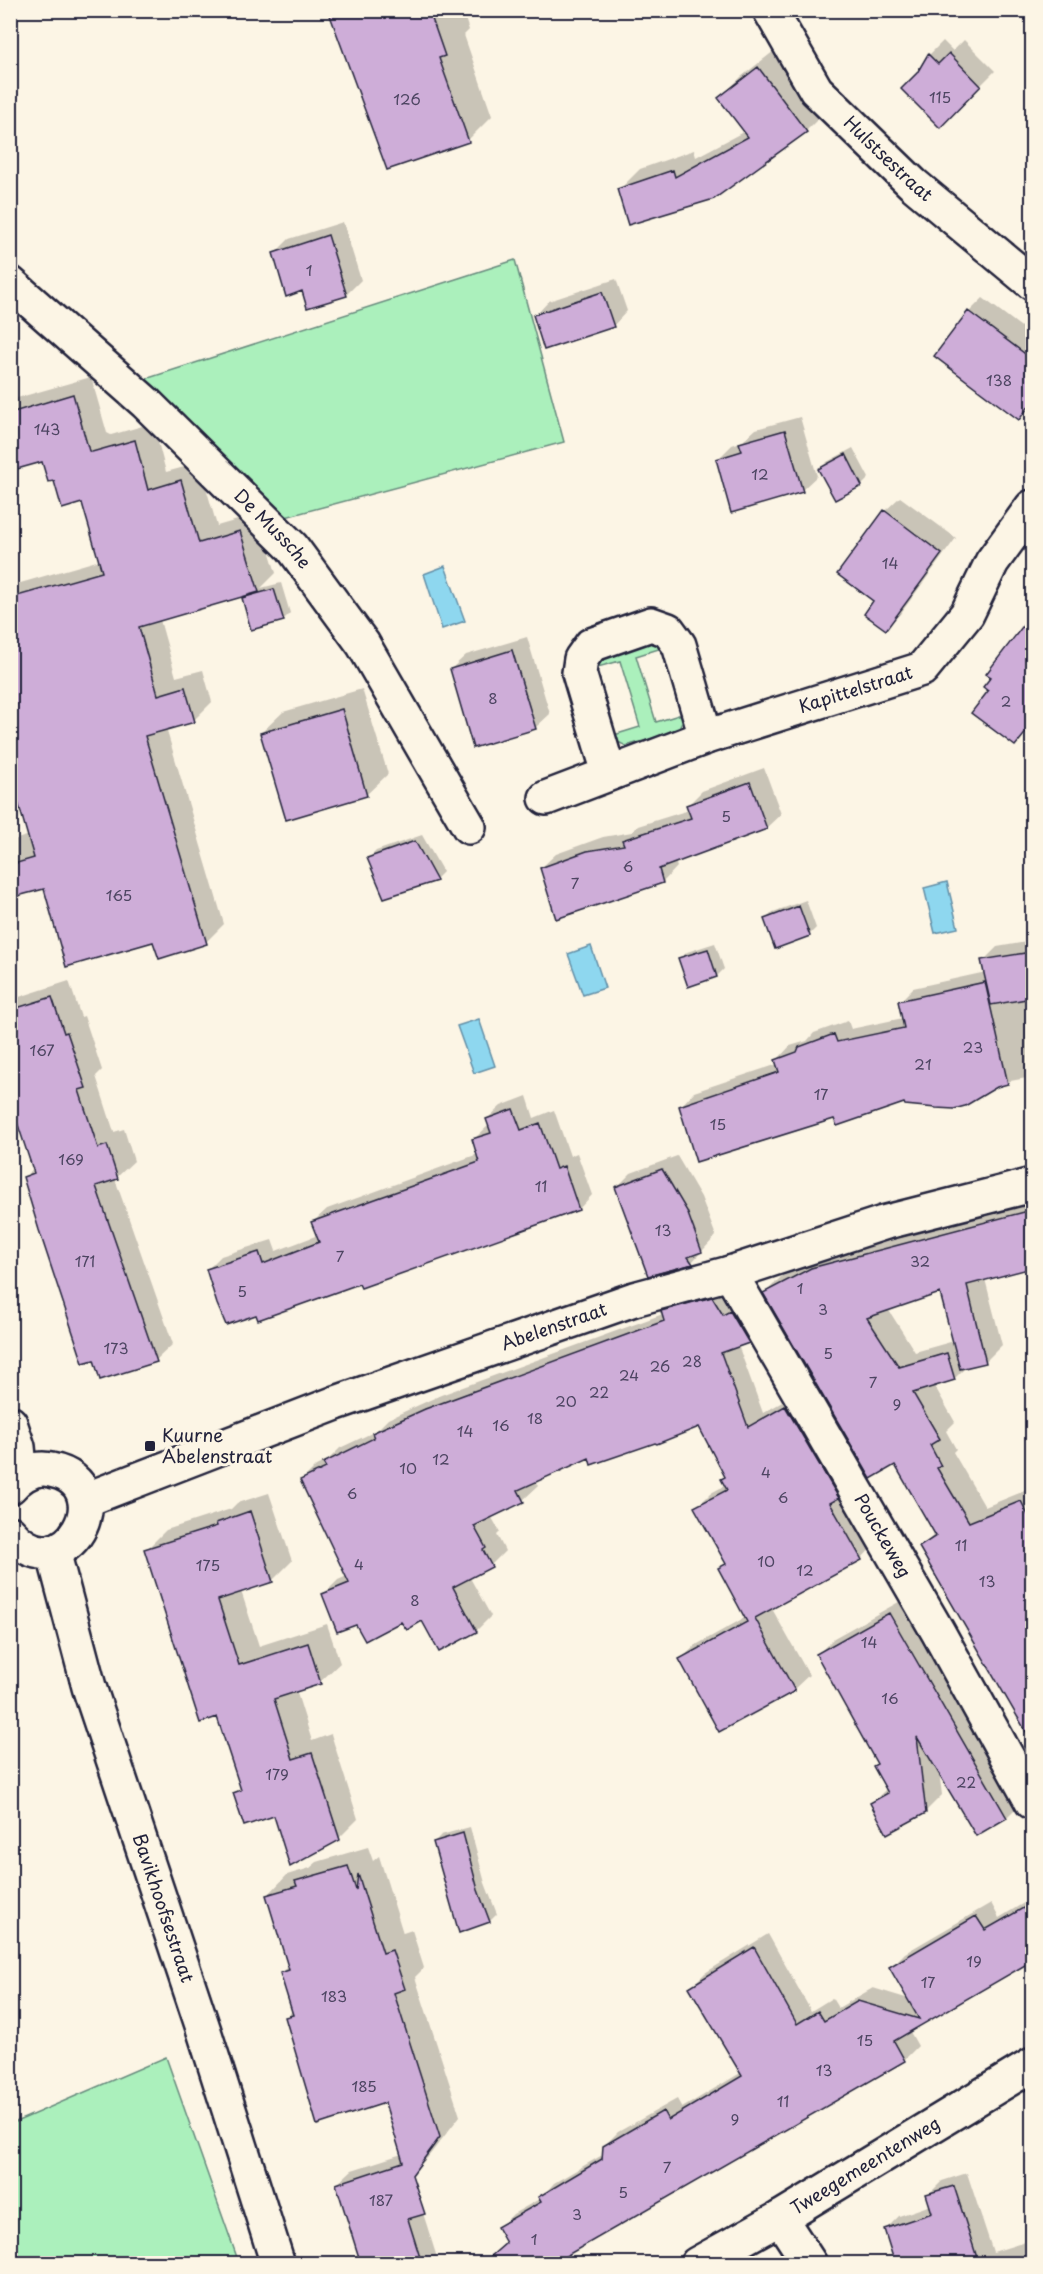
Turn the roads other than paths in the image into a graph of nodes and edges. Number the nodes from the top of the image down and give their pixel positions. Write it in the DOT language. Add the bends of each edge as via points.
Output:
graph roads {
  1 [pos="770,10"];
  2 [pos="10,283"];
  3 [pos="1032,283"];
  4 [pos="1032,507"];
  5 [pos="706,737"];
  6 [pos="609,773"];
  7 [pos="546,798"];
  8 [pos="469,827"];
  9 [pos="1032,1185"];
  10 [pos="730,1273"];
  11 [pos="10,1423"];
  12 [pos="16,1481"];
  13 [pos="85,1500"];
  14 [pos="10,1533"];
  15 [pos="53,1551"];
  16 [pos="1032,1802"];
  17 [pos="1032,2065"];
  18 [pos="780,2218"];
  19 [pos="278,2264"];
  20 [pos="697,2264"];
  21 [pos="810,2264"];
  1 -- 3 [label="street, Hulstsestraat" via="816,90 913,184"];
  2 -- 8 [label="street, De Mussche" via="146,403 292,547 363,644"];
  4 -- 5 [label="street, Kapittelstraat" via="992,562 967,614 922,669"];
  5 -- 6 [label="street, Kapittelstraat"];
  5 -- 6 [label="street" via="679,645 668,630 651,624 591,645 581,659 579,673"];
  6 -- 7 [label="street, Kapittelstraat"];
  9 -- 10 [label="street, Abelenstraat" via="883,1223"];
  10 -- 13 [label="street, Abelenstraat" via="634,1299 336,1403"];
  10 -- 16 [label="street, Pouckeweg"];
  11 -- 12 [label="street" via="18,1447"];
  12 -- 13 [label="street" via="34,1471 60,1471 80,1488"];
  13 -- 15 [label="street" via="86,1517 80,1533 68,1545"];
  14 -- 15 [label="street" via="35,1551"];
  15 -- 19 [label="street, Bavikhoofsestraat" via="89,1687"];
  17 -- 18 [label="street, Tweegemeentenweg"];
  18 -- 20 [label="street, Tweegemeentenweg"];
  18 -- 21 [label="street"];
}
